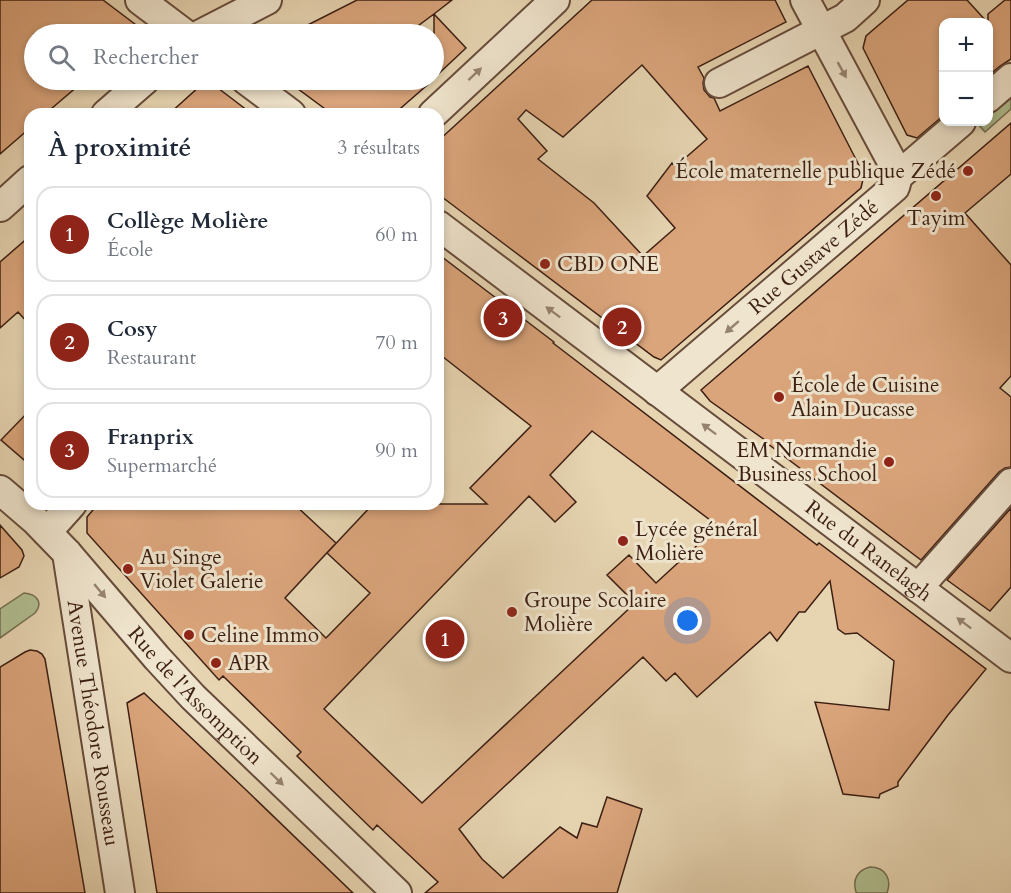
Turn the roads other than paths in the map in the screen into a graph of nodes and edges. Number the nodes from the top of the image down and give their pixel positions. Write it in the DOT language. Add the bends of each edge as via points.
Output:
graph roads {
  1 [pos="140,0"];
  2 [pos="267,0"];
  3 [pos="555,0"];
  4 [pos="805,0"];
  5 [pos="866,0"];
  6 [pos="172,24"];
  7 [pos="220,24"];
  8 [pos="820,31"];
  9 [pos="1011,78"];
  10 [pos="719,83"];
  11 [pos="134,90"];
  12 [pos="259,90"];
  13 [pos="993,94"];
  14 [pos="113,108"];
  15 [pos="283,108"];
  16 [pos="439,108"];
  17 [pos="956,126"];
  18 [pos="898,176"];
  19 [pos="24,185"];
  20 [pos="0,207"];
  21 [pos="444,230"];
  22 [pos="657,391"];
  23 [pos="1011,483"];
  24 [pos="0,490"];
  25 [pos="67,510"];
  26 [pos="47,532"];
  27 [pos="67,552"];
  28 [pos="918,588"];
  29 [pos="1011,658"];
  30 [pos="120,893"];
  31 [pos="397,893"];
  1 -- 6 [label="street"];
  2 -- 7 [label="street"];
  16 -- 3 [label="street, one-way"];
  4 -- 8 [label="street"];
  5 -- 8 [label="street" via="845,18"];
  8 -- 10 [label="street"];
  8 -- 18 [label="street, one-way"];
  9 -- 13 [label="street"];
  11 -- 14 [label="street"];
  12 -- 15 [label="street"];
  17 -- 18 [label="street, Rue Gustave Zédé"];
  18 -- 22 [label="street, Rue Gustave Zédé, one-way" via="896,187"];
  19 -- 20 [label="street"];
  22 -- 21 [label="street, Rue du Ranelagh, one-way"];
  28 -- 22 [label="street, Rue du Ranelagh, one-way"];
  23 -- 28 [label="street"];
  24 -- 26 [label="street, Rue de l'Assomption"];
  25 -- 26 [label="street"];
  26 -- 27 [label="street, Rue de l'Assomption"];
  27 -- 30 [label="street, Avenue Théodore Rousseau"];
  27 -- 31 [label="street, Rue de l'Assomption, one-way" via="193,697"];
  29 -- 28 [label="street, Rue du Ranelagh, one-way"];
}
